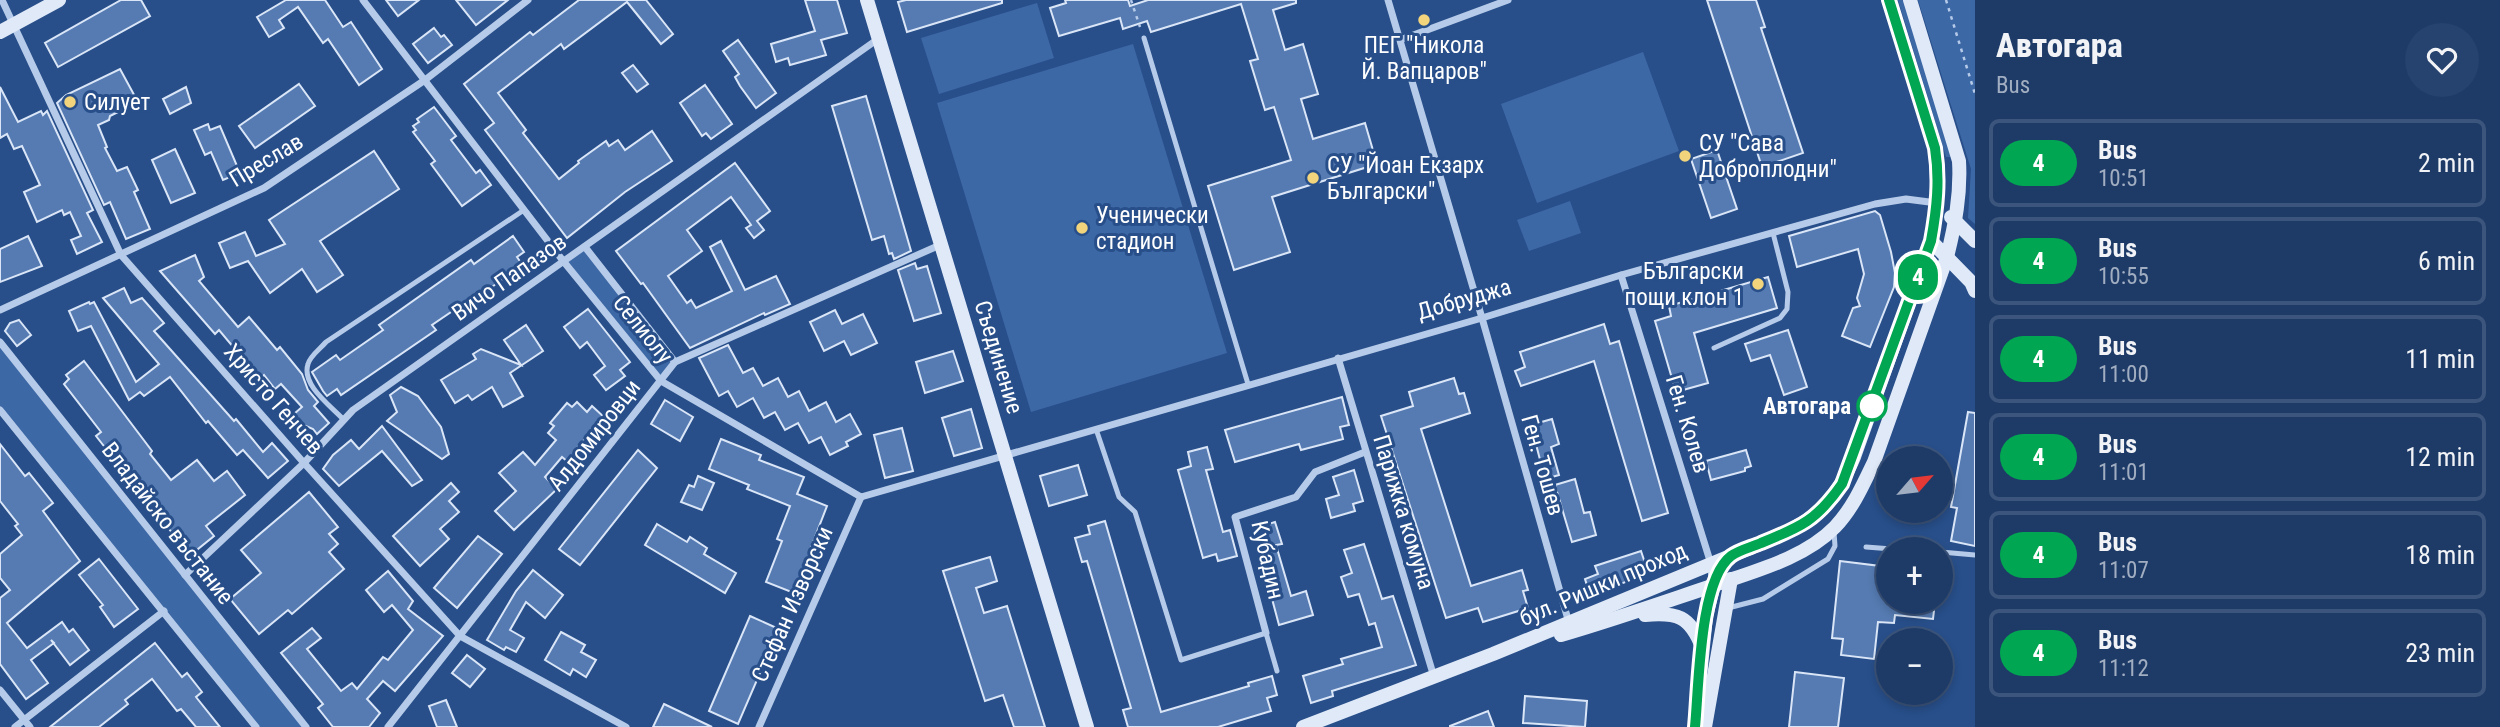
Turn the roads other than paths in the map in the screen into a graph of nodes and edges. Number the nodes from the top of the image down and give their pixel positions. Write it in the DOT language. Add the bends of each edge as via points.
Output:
graph roads {
  1 [pos="2,0"];
  2 [pos="59,0"];
  3 [pos="363,0"];
  4 [pos="528,0"];
  5 [pos="867,0"];
  6 [pos="1388,0"];
  7 [pos="1508,0"];
  8 [pos="1889,0"];
  9 [pos="1910,0"];
  10 [pos="6,28"];
  11 [pos="1144,38"];
  12 [pos="879,39"];
  13 [pos="1400,40"];
  14 [pos="425,80"];
  15 [pos="1938,204"];
  16 [pos="524,210"];
  17 [pos="1956,222"];
  18 [pos="1773,233"];
  19 [pos="1931,241"];
  20 [pos="1975,241"];
  21 [pos="941,244"];
  22 [pos="585,247"];
  23 [pos="121,255"];
  24 [pos="1947,257"];
  25 [pos="564,262"];
  26 [pos="1620,275"];
  27 [pos="1975,291"];
  28 [pos="0,310"];
  29 [pos="1482,318"];
  30 [pos="0,342"];
  31 [pos="1714,348"];
  32 [pos="1338,358"];
  33 [pos="675,362"];
  34 [pos="661,381"];
  35 [pos="1248,384"];
  36 [pos="0,410"];
  37 [pos="344,420"];
  38 [pos="1096,429"];
  39 [pos="1365,452"];
  40 [pos="1005,455"];
  41 [pos="303,463"];
  42 [pos="861,497"];
  43 [pos="1834,528"];
  44 [pos="1866,547"];
  45 [pos="1876,548"];
  46 [pos="1953,553"];
  47 [pos="1975,555"];
  48 [pos="1721,571"];
  49 [pos="185,575"];
  50 [pos="1712,585"];
  51 [pos="1725,609"];
  52 [pos="164,611"];
  53 [pos="1626,617"];
  54 [pos="1569,623"];
  55 [pos="1266,633"];
  56 [pos="460,636"];
  57 [pos="1702,648"];
  58 [pos="1493,654"];
  59 [pos="1277,671"];
  60 [pos="1434,677"];
  61 [pos="0,690"];
  62 [pos="24,720"];
  63 [pos="15,727"];
  64 [pos="30,727"];
  65 [pos="256,727"];
  66 [pos="306,727"];
  67 [pos="388,727"];
  68 [pos="626,727"];
  69 [pos="759,727"];
  70 [pos="1087,727"];
  71 [pos="1303,727"];
  72 [pos="1695,727"];
  73 [pos="1705,727"];
  1 -- 10 [label="street, Христо Генчев"];
  2 -- 10 [label="main road"];
  3 -- 14 [label="street, Селиолу"];
  4 -- 14 [label="street, Преслав"];
  5 -- 12 [label="main road, Съединение"];
  6 -- 13 [label="street, Ген. Тошев"];
  7 -- 13 [label="street"];
  8 -- 15 [label="main road" via="1935,148"];
  9 -- 17 [label="main road" via="1959,161"];
  10 -- 23 [label="street, Христо Генчев"];
  11 -- 35 [label="lane"];
  12 -- 21 [label="main road, Съединение"];
  12 -- 22 [label="street, Вичо Папазов"];
  13 -- 29 [label="street, Ген. Тошев"];
  14 -- 16 [label="street, Селиолу"];
  14 -- 23 [label="street, Преслав" via="264,188"];
  15 -- 17 [label="main road"];
  15 -- 18 [label="street, Добруджа" via="1906,199 1875,204"];
  15 -- 19 [label="main road"];
  16 -- 25 [label="street, Селиолу"];
  16 -- 37 [label="lane" via="326,342 308,362 306,375"];
  17 -- 20 [label="main road"];
  17 -- 24 [label="main road"];
  18 -- 26 [label="street, Добруджа"];
  18 -- 31 [label="lane" via="1788,292 1787,309 1780,318"];
  19 -- 24 [label="main road"];
  19 -- 48 [label="main road" via="1842,484 1824,509 1802,526 1731,556"];
  21 -- 33 [label="street, Алдомировци"];
  21 -- 40 [label="main road, Съединение"];
  22 -- 25 [label="street, Вичо Папазов"];
  22 -- 33 [label="street"];
  23 -- 28 [label="street, Преслав"];
  23 -- 41 [label="street, Христо Генчев"];
  24 -- 27 [label="main road"];
  24 -- 43 [label="main road" via="1874,462 1849,512"];
  25 -- 34 [label="street, Селиолу"];
  25 -- 37 [label="street, Вичо Папазов"];
  26 -- 29 [label="street, Добруджа"];
  26 -- 48 [label="street, Ген. Колев"];
  29 -- 32 [label="street, Добруджа"];
  29 -- 54 [label="street, Ген. Тошев"];
  30 -- 49 [label="street, Владайско въстание"];
  32 -- 35 [label="street, Добруджа"];
  32 -- 39 [label="street, Парижка комуна"];
  33 -- 34 [label="street, Алдомировци"];
  34 -- 42 [label="street, Селиолу"];
  34 -- 56 [label="street, Алдомировци"];
  35 -- 38 [label="street, Добруджа"];
  36 -- 52 [label="street"];
  37 -- 41 [label="street, Вичо Папазов"];
  38 -- 40 [label="street, Добруджа"];
  38 -- 55 [label="lane" via="1119,497 1136,512 1181,660"];
  39 -- 55 [label="street, Кубадин" via="1315,471 1296,497 1235,517"];
  39 -- 60 [label="street, Парижка комуна"];
  40 -- 42 [label="street"];
  40 -- 70 [label="main road, Съединение"];
  41 -- 49 [label="street, Вичо Папазов"];
  41 -- 56 [label="street, Христо Генчев"];
  42 -- 69 [label="street, Стефан Изворски"];
  43 -- 48 [label="main road" via="1813,545"];
  43 -- 51 [label="lane" via="1835,546 1828,559 1763,599"];
  44 -- 45 [label="lane"];
  46 -- 47 [label="lane"];
  48 -- 50 [label="main road, бул. Ришки проход"];
  48 -- 50 [label="street, Ген. Колев"];
  48 -- 51 [label="main road"];
  48 -- 54 [label="main road, бул. Ришки проход"];
  49 -- 66 [label="street, Владайско въстание"];
  50 -- 53 [label="main road, бул. Ришки проход"];
  50 -- 57 [label="main road"];
  51 -- 73 [label="main road"];
  52 -- 62 [label="street"];
  52 -- 65 [label="street"];
  53 -- 57 [label="main road" via="1675,614 1694,629"];
  53 -- 58 [label="main road, бул. Ришки проход"];
  54 -- 58 [label="main road, бул. Ришки проход"];
  55 -- 59 [label="lane"];
  56 -- 67 [label="street, Алдомировци"];
  56 -- 68 [label="street, Христо Генчев"];
  57 -- 72 [label="main road"];
  58 -- 60 [label="main road, бул. Ришки проход"];
  60 -- 71 [label="main road, бул. Ришки проход"];
  61 -- 62 [label="street"];
  62 -- 63 [label="street"];
  62 -- 64 [label="street"];
}
